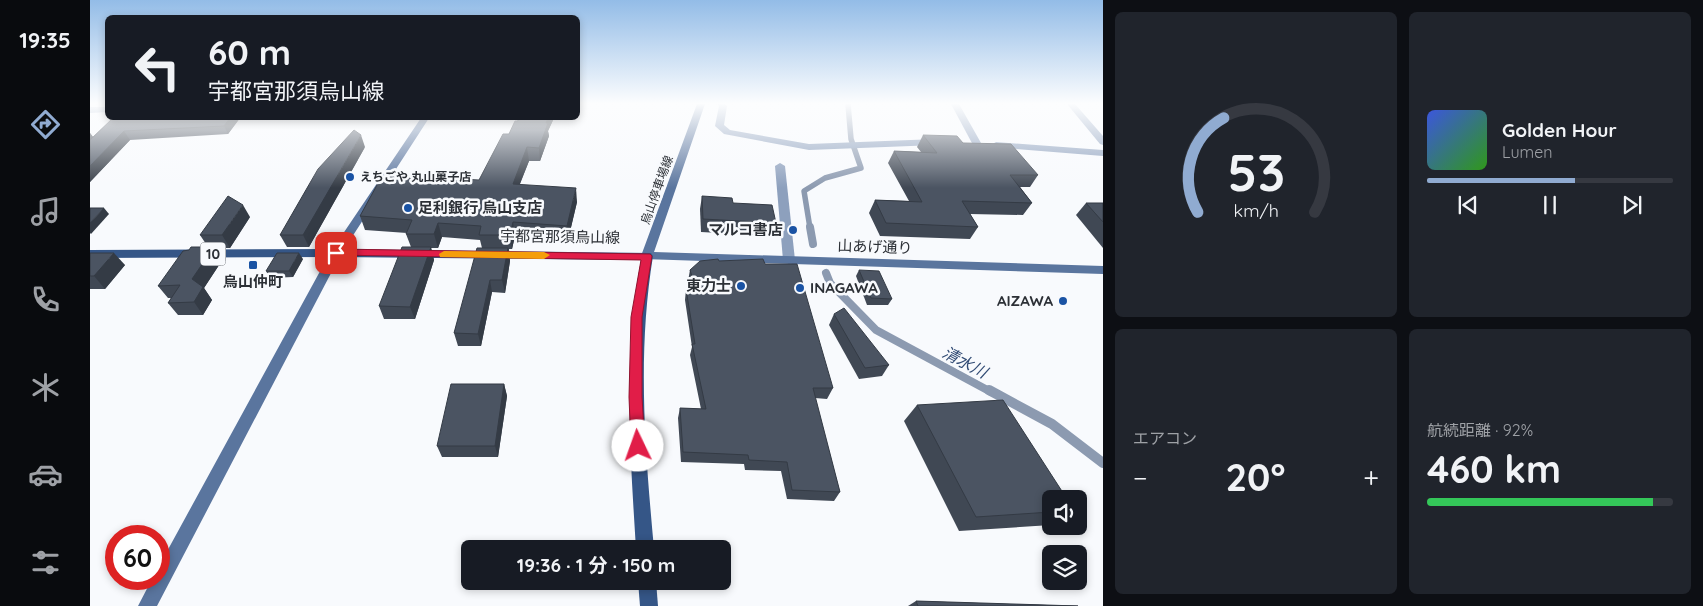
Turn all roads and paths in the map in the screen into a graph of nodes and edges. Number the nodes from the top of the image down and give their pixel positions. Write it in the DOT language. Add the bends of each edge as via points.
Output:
graph roads {
  1 [pos="416,132"];
  2 [pos="691,132"];
  3 [pos="728,132"];
  4 [pos="966,132"];
  5 [pos="1095,132"];
  6 [pos="1103,142"];
  7 [pos="948,143"];
  8 [pos="1103,153"];
  9 [pos="780,166"];
  10 [pos="336,253"];
  11 [pos="90,254"];
  12 [pos="647,256"];
  13 [pos="789,260"];
  14 [pos="1103,270"];
  15 [pos="644,540"];
  16 [pos="648,590"];
  17 [pos="147,606"];
  18 [pos="649,606"];
  1 -- 10 [label="main road"];
  2 -- 12 [label="main road, 烏山停車場線"];
  3 -- 7 [label="street" via="809,148"];
  4 -- 8 [label="street" via="971,143"];
  5 -- 6 [label="street"];
  9 -- 13 [label="street"];
  10 -- 11 [label="main road, 宇都宮那須烏山線 / 10"];
  10 -- 12 [label="main road, 宇都宮那須烏山線 / 10"];
  10 -- 17 [label="main road"];
  12 -- 13 [label="main road, 山あげ通り"];
  12 -- 15 [label="main road" via="637,317 635,389"];
  13 -- 14 [label="main road, 山あげ通り"];
  16 -- 18 [label="main road"];
}
